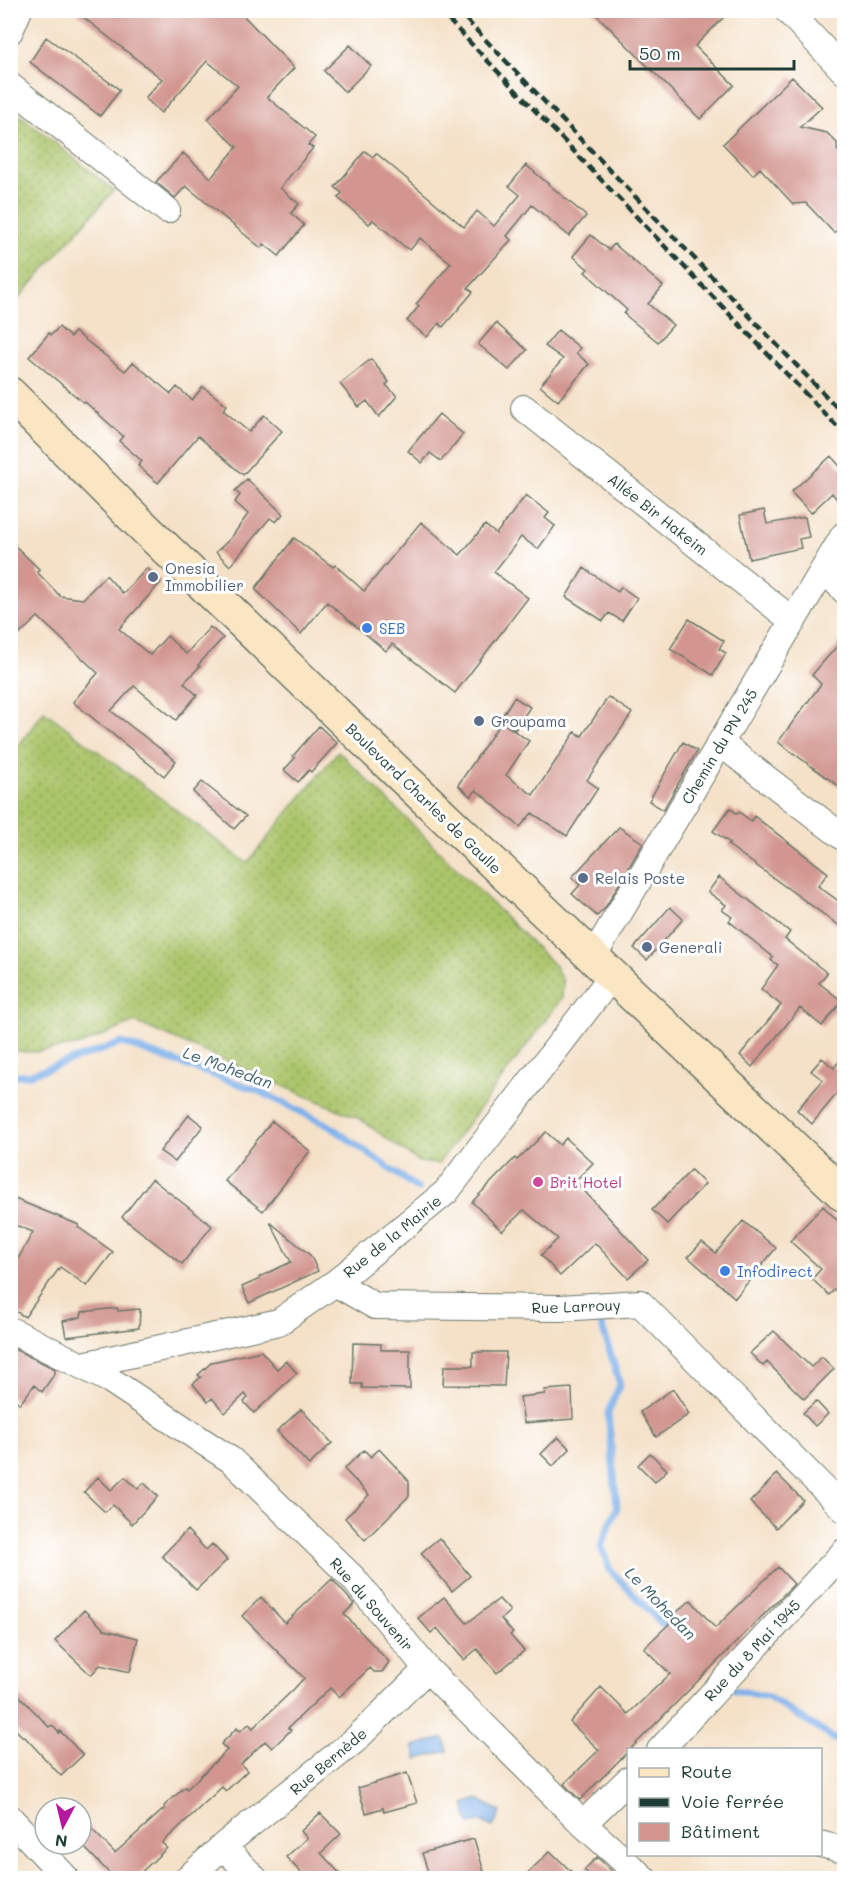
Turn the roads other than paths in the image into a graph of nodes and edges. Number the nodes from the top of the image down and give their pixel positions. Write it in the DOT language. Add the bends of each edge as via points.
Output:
graph roads {
  1 [pos="19,10"];
  2 [pos="787,10"];
  3 [pos="10,31"];
  4 [pos="844,71"];
  5 [pos="10,86"];
  6 [pos="167,210"];
  7 [pos="10,394"];
  8 [pos="524,408"];
  9 [pos="844,535"];
  10 [pos="824,569"];
  11 [pos="844,590"];
  12 [pos="793,621"];
  13 [pos="720,743"];
  14 [pos="844,838"];
  15 [pos="603,966"];
  16 [pos="844,1196"];
  17 [pos="335,1283"];
  18 [pos="10,1330"];
  19 [pos="83,1365"];
  20 [pos="844,1509"];
  21 [pos="844,1552"];
  22 [pos="427,1669"];
  23 [pos="668,1747"];
  24 [pos="627,1781"];
  25 [pos="10,1818"];
  26 [pos="583,1824"];
  27 [pos="822,1844"];
  28 [pos="223,1846"];
  29 [pos="844,1850"];
  30 [pos="66,1878"];
  31 [pos="188,1878"];
  32 [pos="254,1878"];
  33 [pos="643,1878"];
  1 -- 3 [label="street"];
  2 -- 4 [label="street"];
  5 -- 6 [label="street"];
  7 -- 15 [label="main road, Boulevard Charles de Gaulle" via="278,658"];
  8 -- 12 [label="street, Allée Bir Hakeim"];
  9 -- 10 [label="street, Chemin du PN 245"];
  10 -- 11 [label="street"];
  10 -- 12 [label="street, Chemin du PN 245"];
  12 -- 13 [label="street, Chemin du PN 245"];
  13 -- 14 [label="street"];
  13 -- 15 [label="street, Chemin du PN 245"];
  15 -- 16 [label="main road, Boulevard Charles de Gaulle"];
  15 -- 17 [label="street, Rue de la Mairie" via="446,1192"];
  17 -- 19 [label="street, Rue de la Mairie" via="279,1322"];
  17 -- 20 [label="street, Rue Larrouy" via="375,1306 560,1308 640,1303"];
  18 -- 19 [label="street, Rue du Souvenir"];
  19 -- 22 [label="street, Rue du Souvenir" via="231,1460 353,1578"];
  21 -- 23 [label="street, Rue du 8 Mai 1945"];
  22 -- 26 [label="street, Rue du Souvenir"];
  22 -- 28 [label="street, Rue Bernède" via="354,1741"];
  24 -- 26 [label="street"];
  25 -- 30 [label="street"];
  26 -- 33 [label="street, Rue du Souvenir"];
  27 -- 29 [label="street"];
  28 -- 31 [label="street, Rue Bernède"];
  28 -- 32 [label="street"];
}
